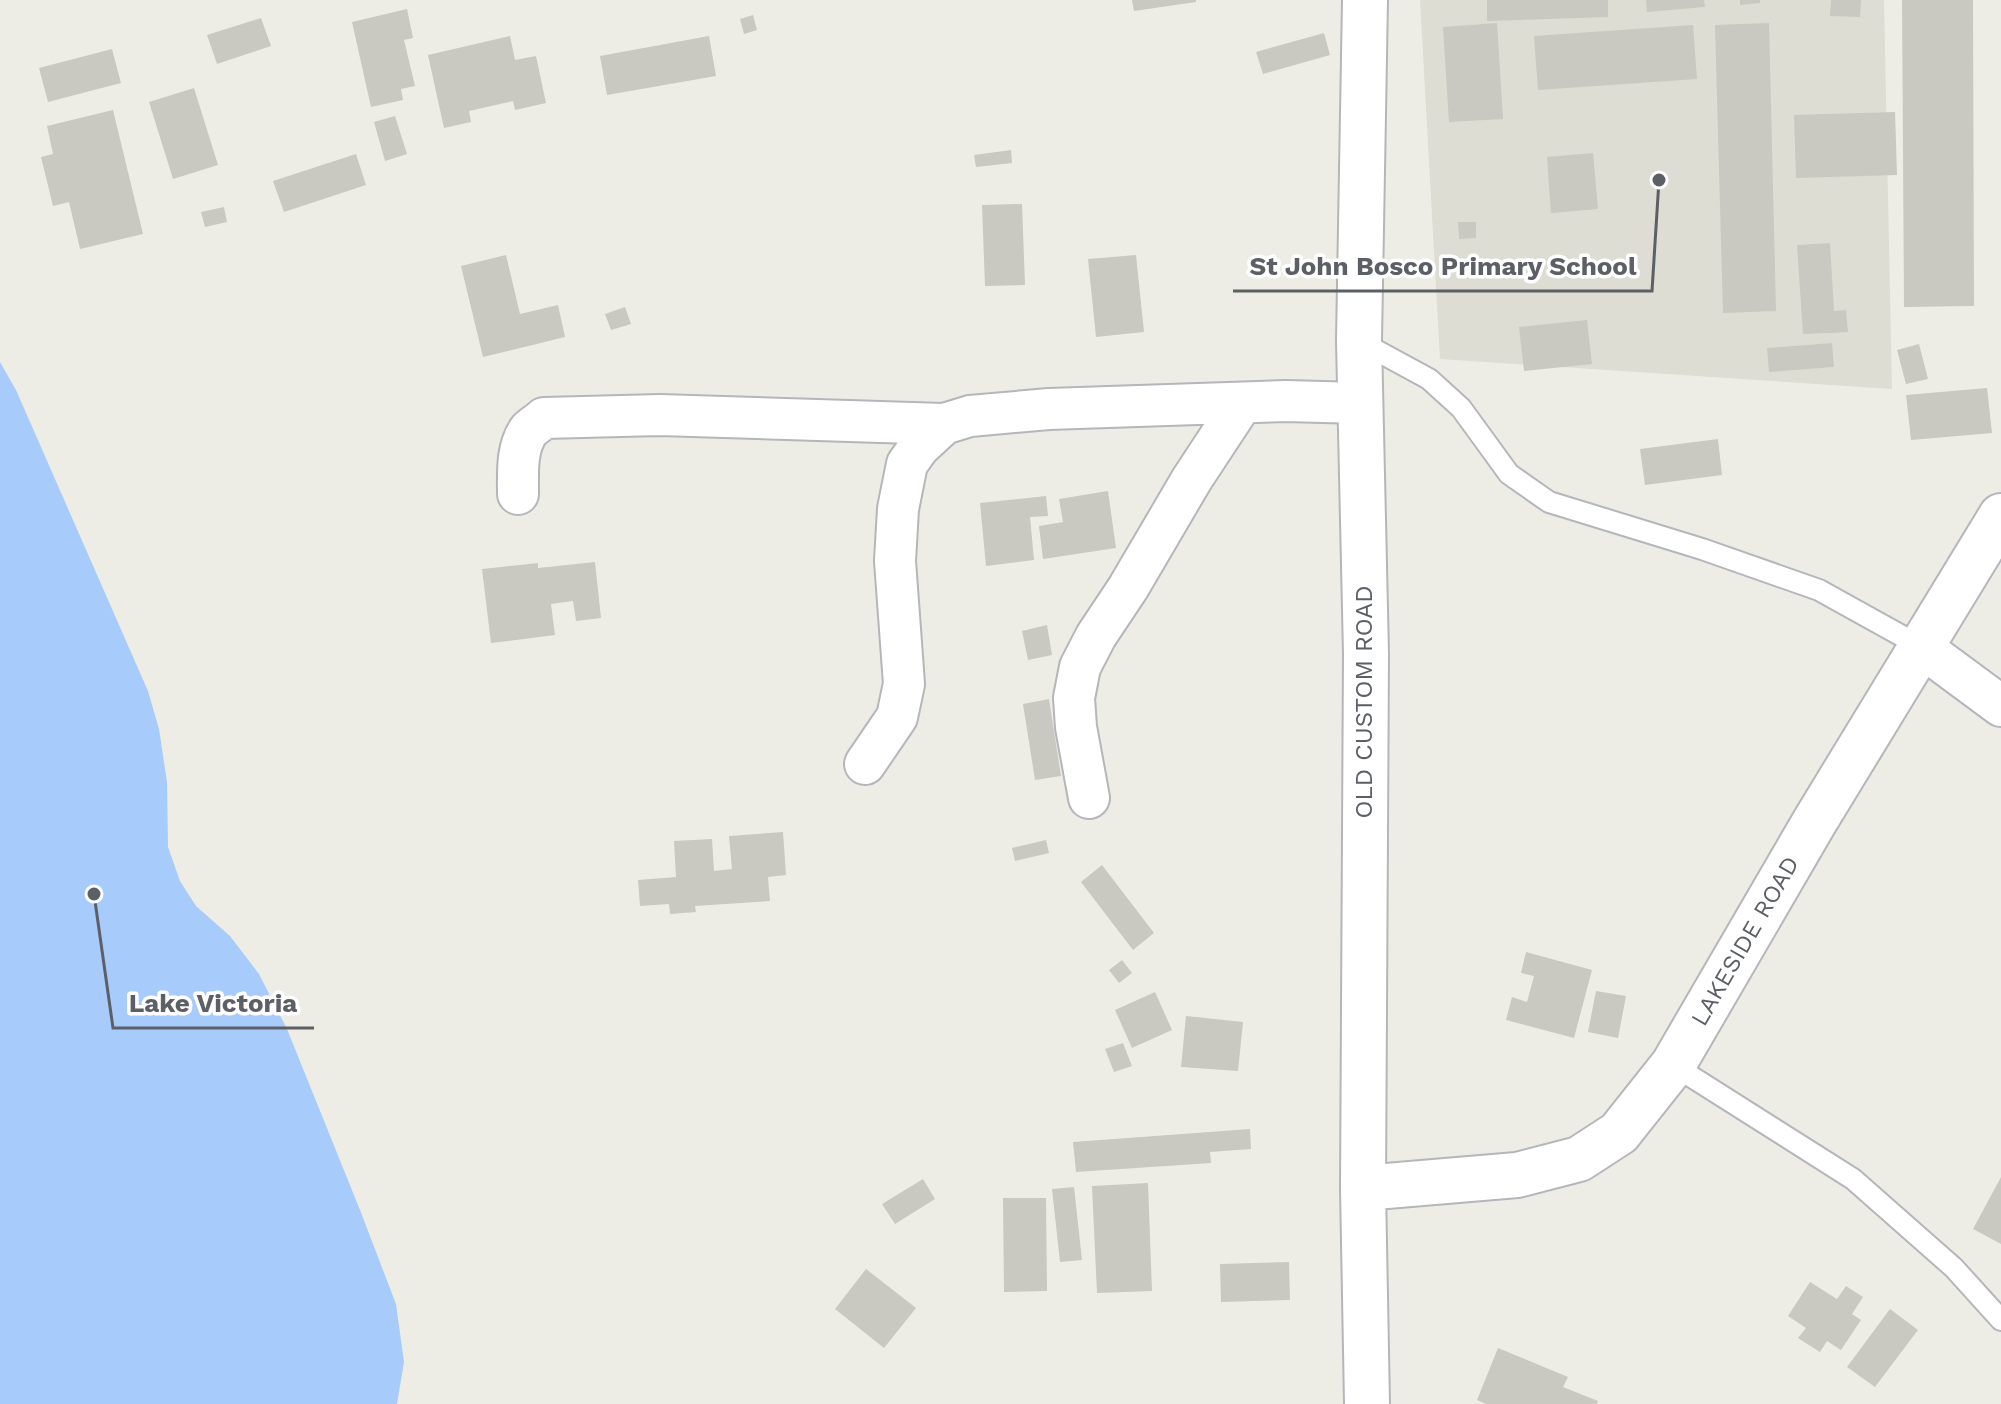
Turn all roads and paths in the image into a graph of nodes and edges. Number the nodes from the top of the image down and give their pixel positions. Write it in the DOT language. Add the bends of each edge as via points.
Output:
graph roads {
  1 [pos="1365,0"];
  2 [pos="1359,341"];
  3 [pos="1242,403"];
  4 [pos="1360,403"];
  5 [pos="944,424"];
  6 [pos="518,494"];
  7 [pos="2001,516"];
  8 [pos="1920,646"];
  9 [pos="2001,706"];
  10 [pos="865,764"];
  11 [pos="1089,798"];
  12 [pos="1673,1065"];
  13 [pos="1363,1188"];
  14 [pos="2001,1320"];
  15 [pos="1367,1404"];
  1 -- 2 [label="street, OLD CUSTOM ROAD"];
  2 -- 4 [label="street, OLD CUSTOM ROAD"];
  2 -- 8 [label="lane" via="1429,379 1461,408 1509,474 1549,502 1819,590"];
  3 -- 4 [label="street"];
  3 -- 5 [label="street" via="1049,409 970,416"];
  3 -- 11 [label="street" via="1080,667 1074,698"];
  4 -- 13 [label="street, OLD CUSTOM ROAD" via="1366,654"];
  5 -- 6 [label="street" via="660,415 544,418 522,444"];
  5 -- 10 [label="street" via="907,464 895,561 904,684 897,717"];
  7 -- 8 [label="street, LAKESIDE ROAD"];
  8 -- 9 [label="street"];
  8 -- 12 [label="street, LAKESIDE ROAD"];
  12 -- 13 [label="street, LAKESIDE ROAD" via="1619,1133 1579,1159 1517,1175"];
  12 -- 14 [label="lane" via="1853,1179 1954,1268"];
  13 -- 15 [label="street, OLD CUSTOM ROAD"];
}
